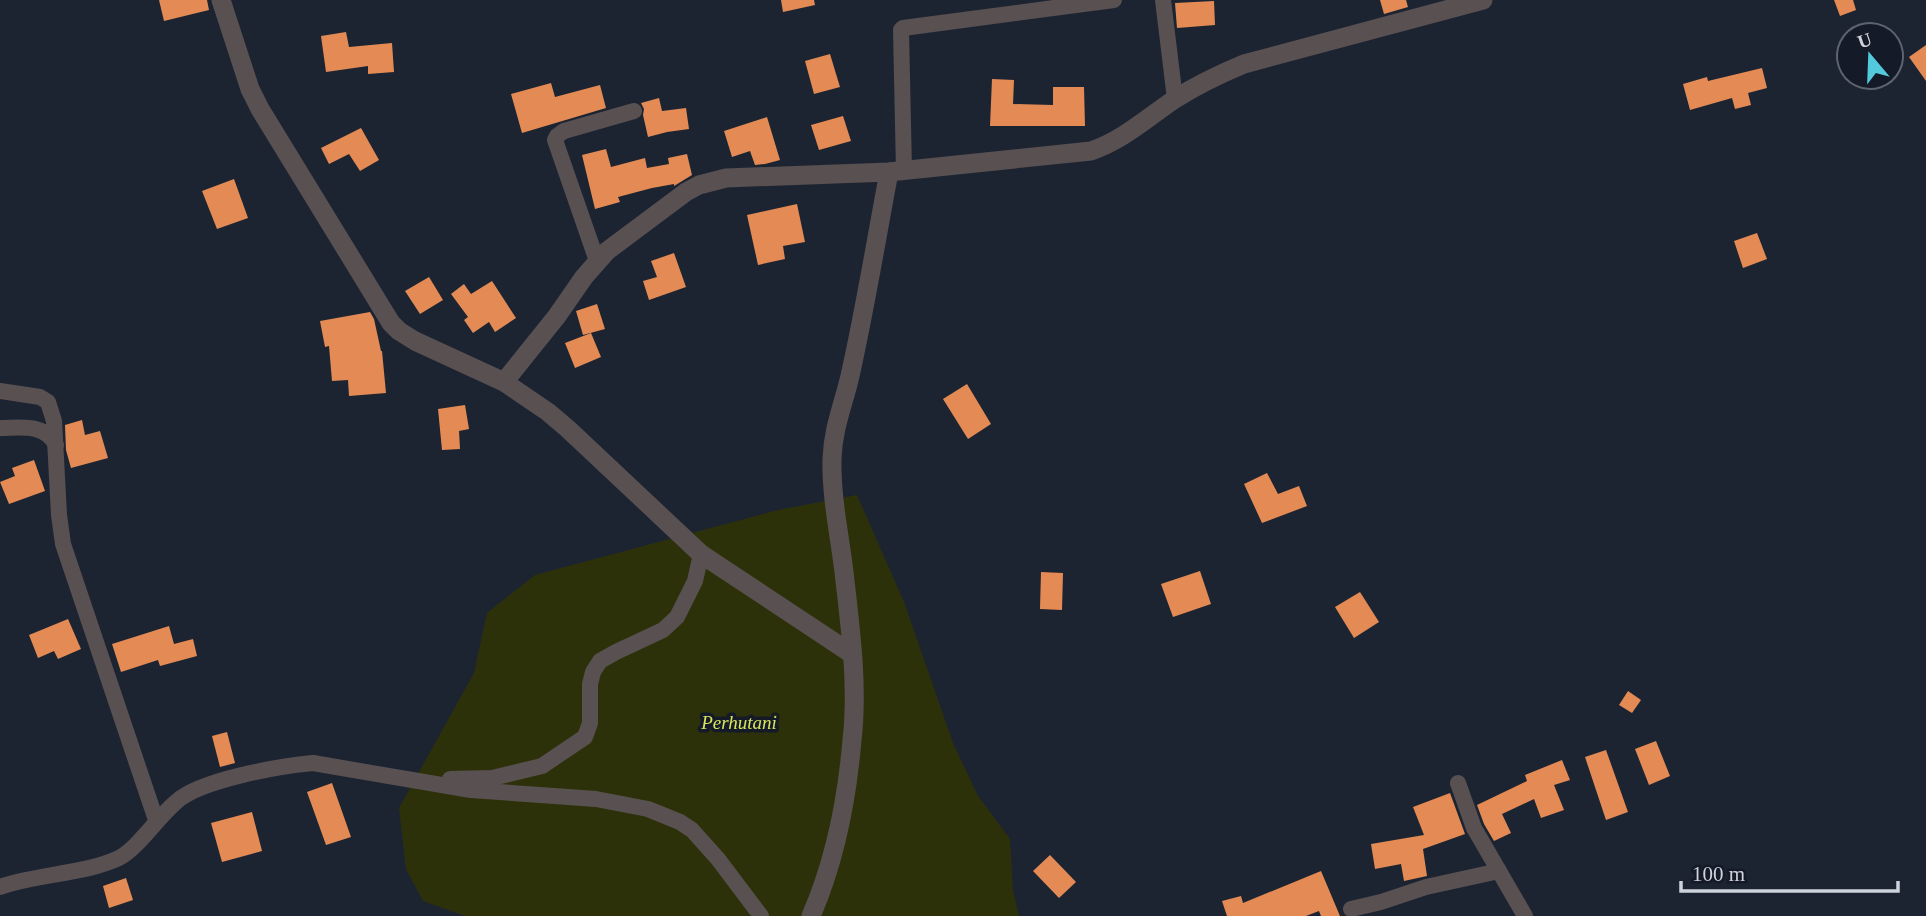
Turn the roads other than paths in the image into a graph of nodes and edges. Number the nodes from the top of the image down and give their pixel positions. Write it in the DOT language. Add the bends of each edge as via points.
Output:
graph roads {
  1 [pos="221,0"];
  2 [pos="1114,0"];
  3 [pos="1163,0"];
  4 [pos="1483,0"];
  5 [pos="1175,99"];
  6 [pos="634,111"];
  7 [pos="896,172"];
  8 [pos="597,261"];
  9 [pos="504,382"];
  10 [pos="0,391"];
  11 [pos="0,428"];
  12 [pos="56,445"];
  13 [pos="701,554"];
  14 [pos="852,654"];
  15 [pos="424,782"];
  16 [pos="1458,783"];
  17 [pos="156,820"];
  18 [pos="1499,871"];
  19 [pos="0,887"];
  20 [pos="1351,909"];
  21 [pos="761,916"];
  22 [pos="811,916"];
  23 [pos="1525,916"];
  1 -- 9 [label="street" via="260,109 391,323 415,341"];
  2 -- 7 [label="street" via="903,28"];
  3 -- 5 [label="street"];
  4 -- 5 [label="street" via="1244,64"];
  5 -- 7 [label="street" via="1123,137 1091,152"];
  6 -- 8 [label="street" via="564,131 555,140"];
  7 -- 8 [label="street" via="712,180 686,192"];
  7 -- 14 [label="street" via="833,442"];
  8 -- 9 [label="street"];
  9 -- 13 [label="street" via="568,429"];
  10 -- 12 [label="street" via="46,400"];
  11 -- 12 [label="street" via="37,429 50,435"];
  12 -- 17 [label="street" via="63,544"];
  13 -- 14 [label="street"];
  13 -- 15 [label="street" via="695,581 677,617 663,630 600,662 593,671 585,737 542,766 492,778"];
  14 -- 22 [label="street" via="853,739 832,855"];
  15 -- 17 [label="street" via="313,763 289,765 191,790"];
  15 -- 21 [label="street" via="596,799 664,814 692,830"];
  16 -- 18 [label="street" via="1474,828"];
  17 -- 19 [label="street" via="129,852 116,859"];
  18 -- 20 [label="street"];
  18 -- 23 [label="street"];
}
